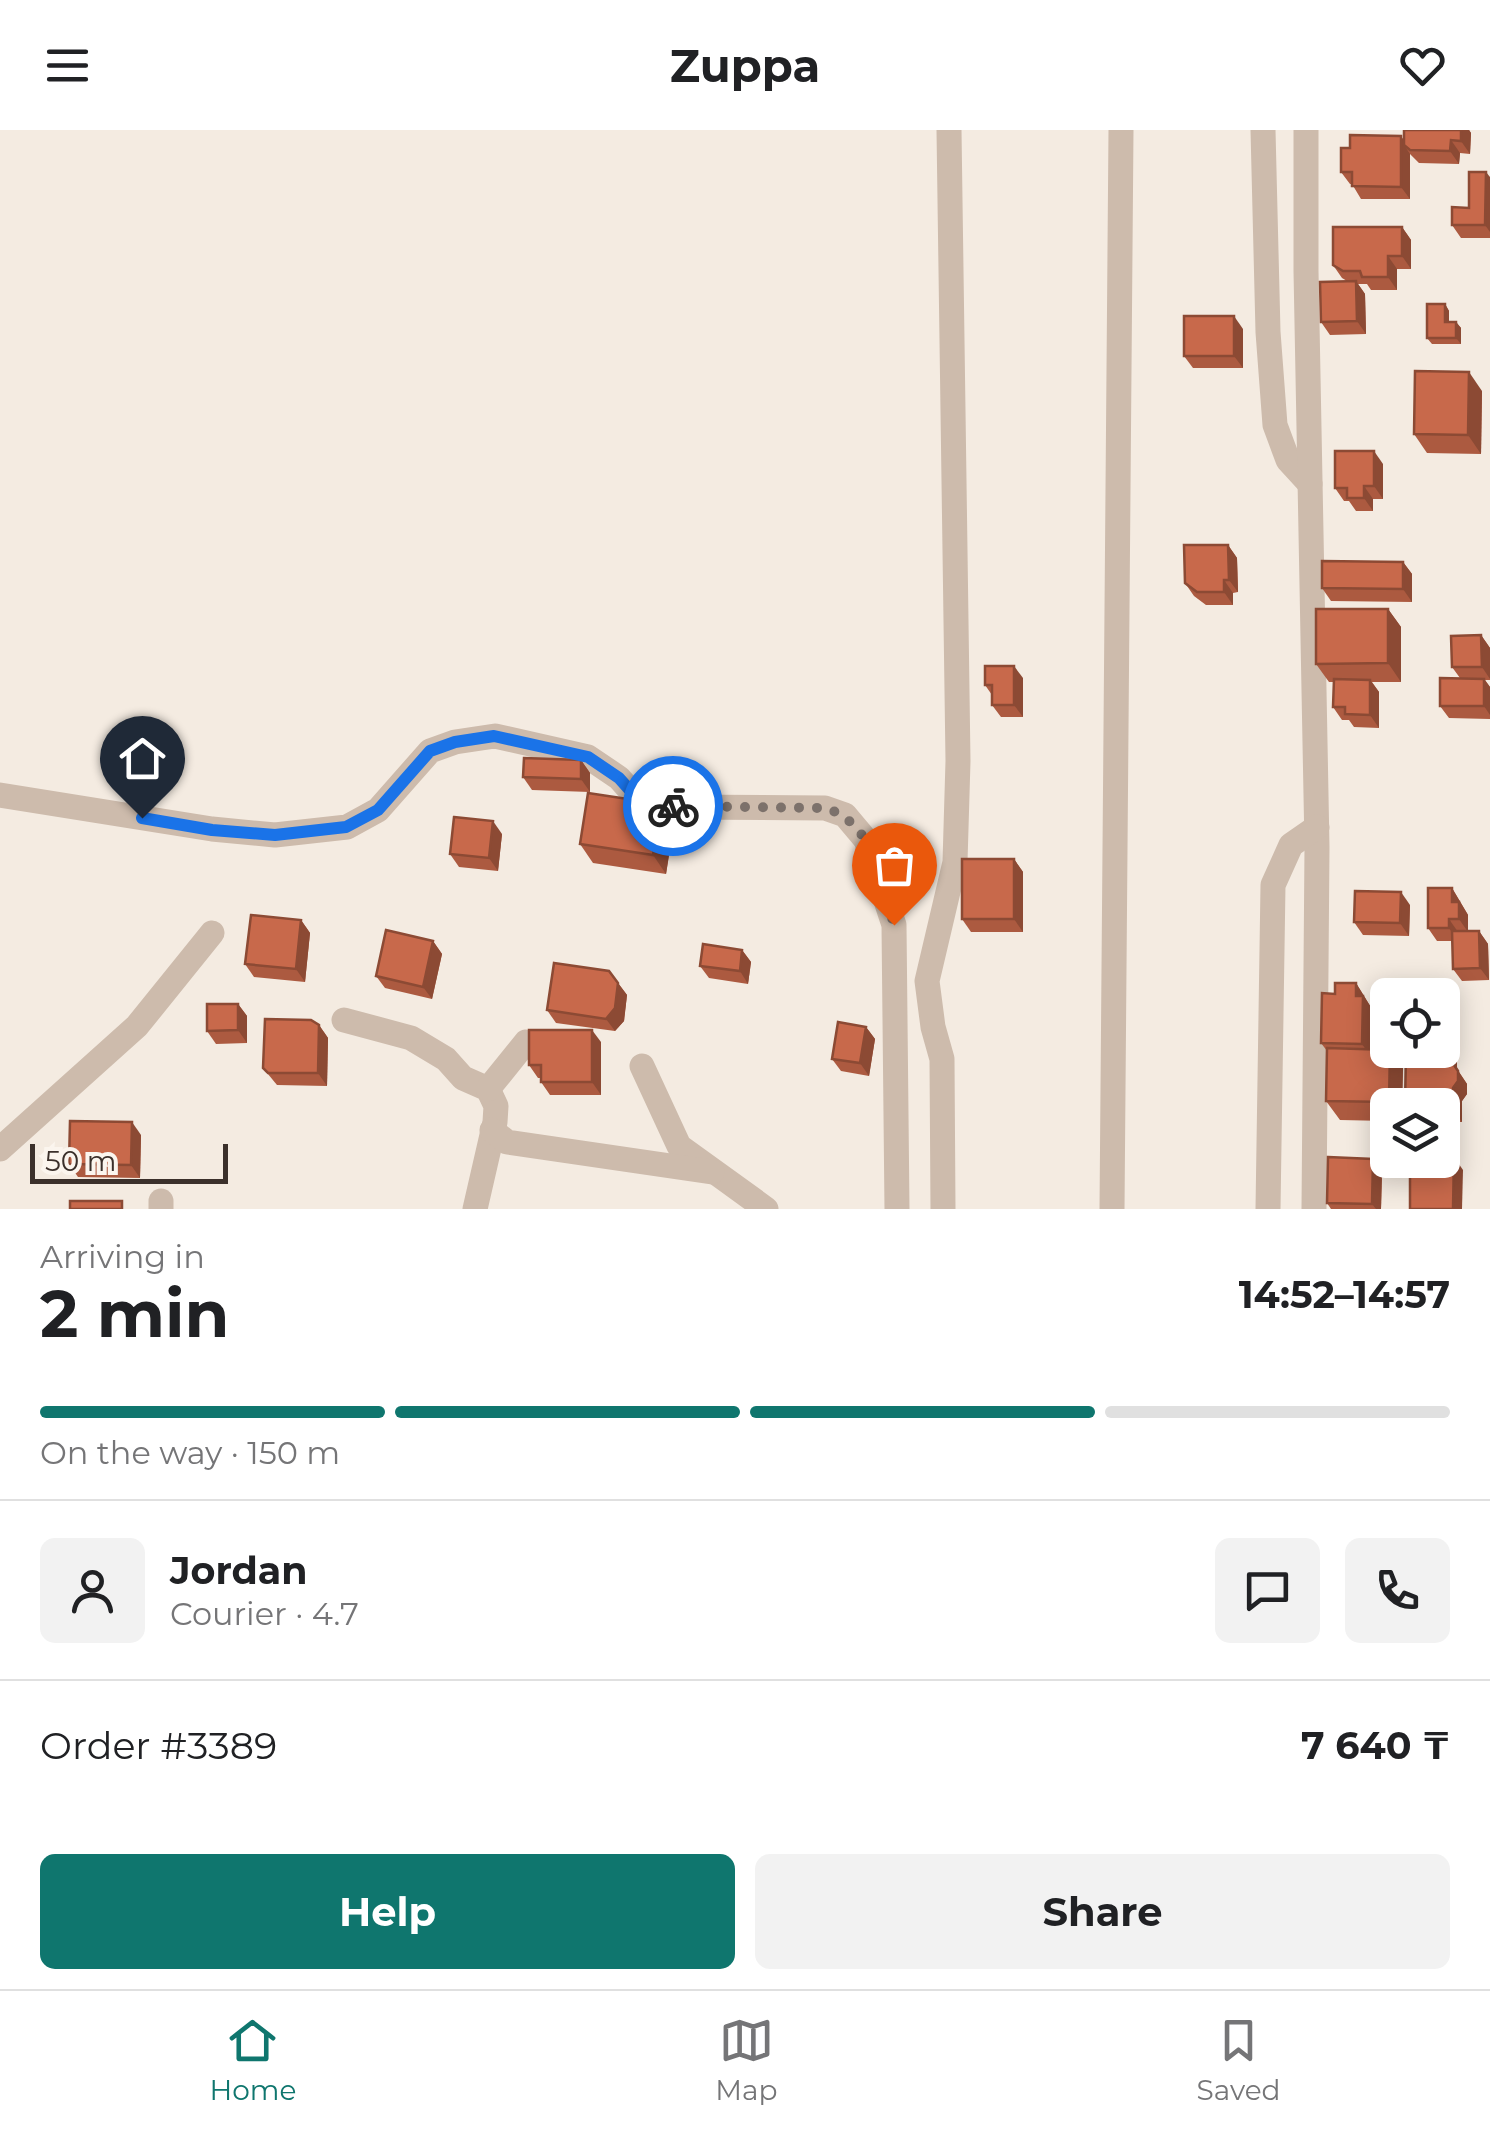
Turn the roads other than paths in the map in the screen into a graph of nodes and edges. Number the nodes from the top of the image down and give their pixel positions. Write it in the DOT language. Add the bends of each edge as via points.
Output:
graph roads {
  1 [pos="950,130"];
  2 [pos="1121,130"];
  3 [pos="1263,130"];
  4 [pos="1306,130"];
  5 [pos="1310,484"];
  6 [pos="0,795"];
  7 [pos="1317,827"];
  8 [pos="212,933"];
  9 [pos="344,1020"];
  10 [pos="526,1042"];
  11 [pos="642,1066"];
  12 [pos="488,1090"];
  13 [pos="492,1130"];
  14 [pos="0,1148"];
  15 [pos="712,1172"];
  16 [pos="474,1209"];
  17 [pos="766,1209"];
  18 [pos="897,1209"];
  19 [pos="943,1209"];
  20 [pos="1112,1209"];
  21 [pos="1268,1209"];
  22 [pos="1314,1209"];
  1 -- 19 [label="street" via="955,862 928,981 942,1059"];
  2 -- 20 [label="street"];
  3 -- 5 [label="street" via="1275,425 1288,460"];
  4 -- 5 [label="street"];
  5 -- 7 [label="street"];
  6 -- 18 [label="street" via="212,830 275,835 346,827 378,810 430,751 494,736 588,757 636,797 678,808 825,808 845,814 866,840 894,925"];
  7 -- 21 [label="street" via="1291,845 1273,885"];
  7 -- 22 [label="street"];
  8 -- 14 [label="street" via="138,1026"];
  9 -- 12 [label="street" via="411,1038"];
  10 -- 12 [label="street"];
  11 -- 15 [label="street" via="679,1146"];
  12 -- 13 [label="street" via="496,1106"];
  13 -- 15 [label="street" via="507,1142"];
  13 -- 16 [label="street"];
  15 -- 17 [label="street"];
}
